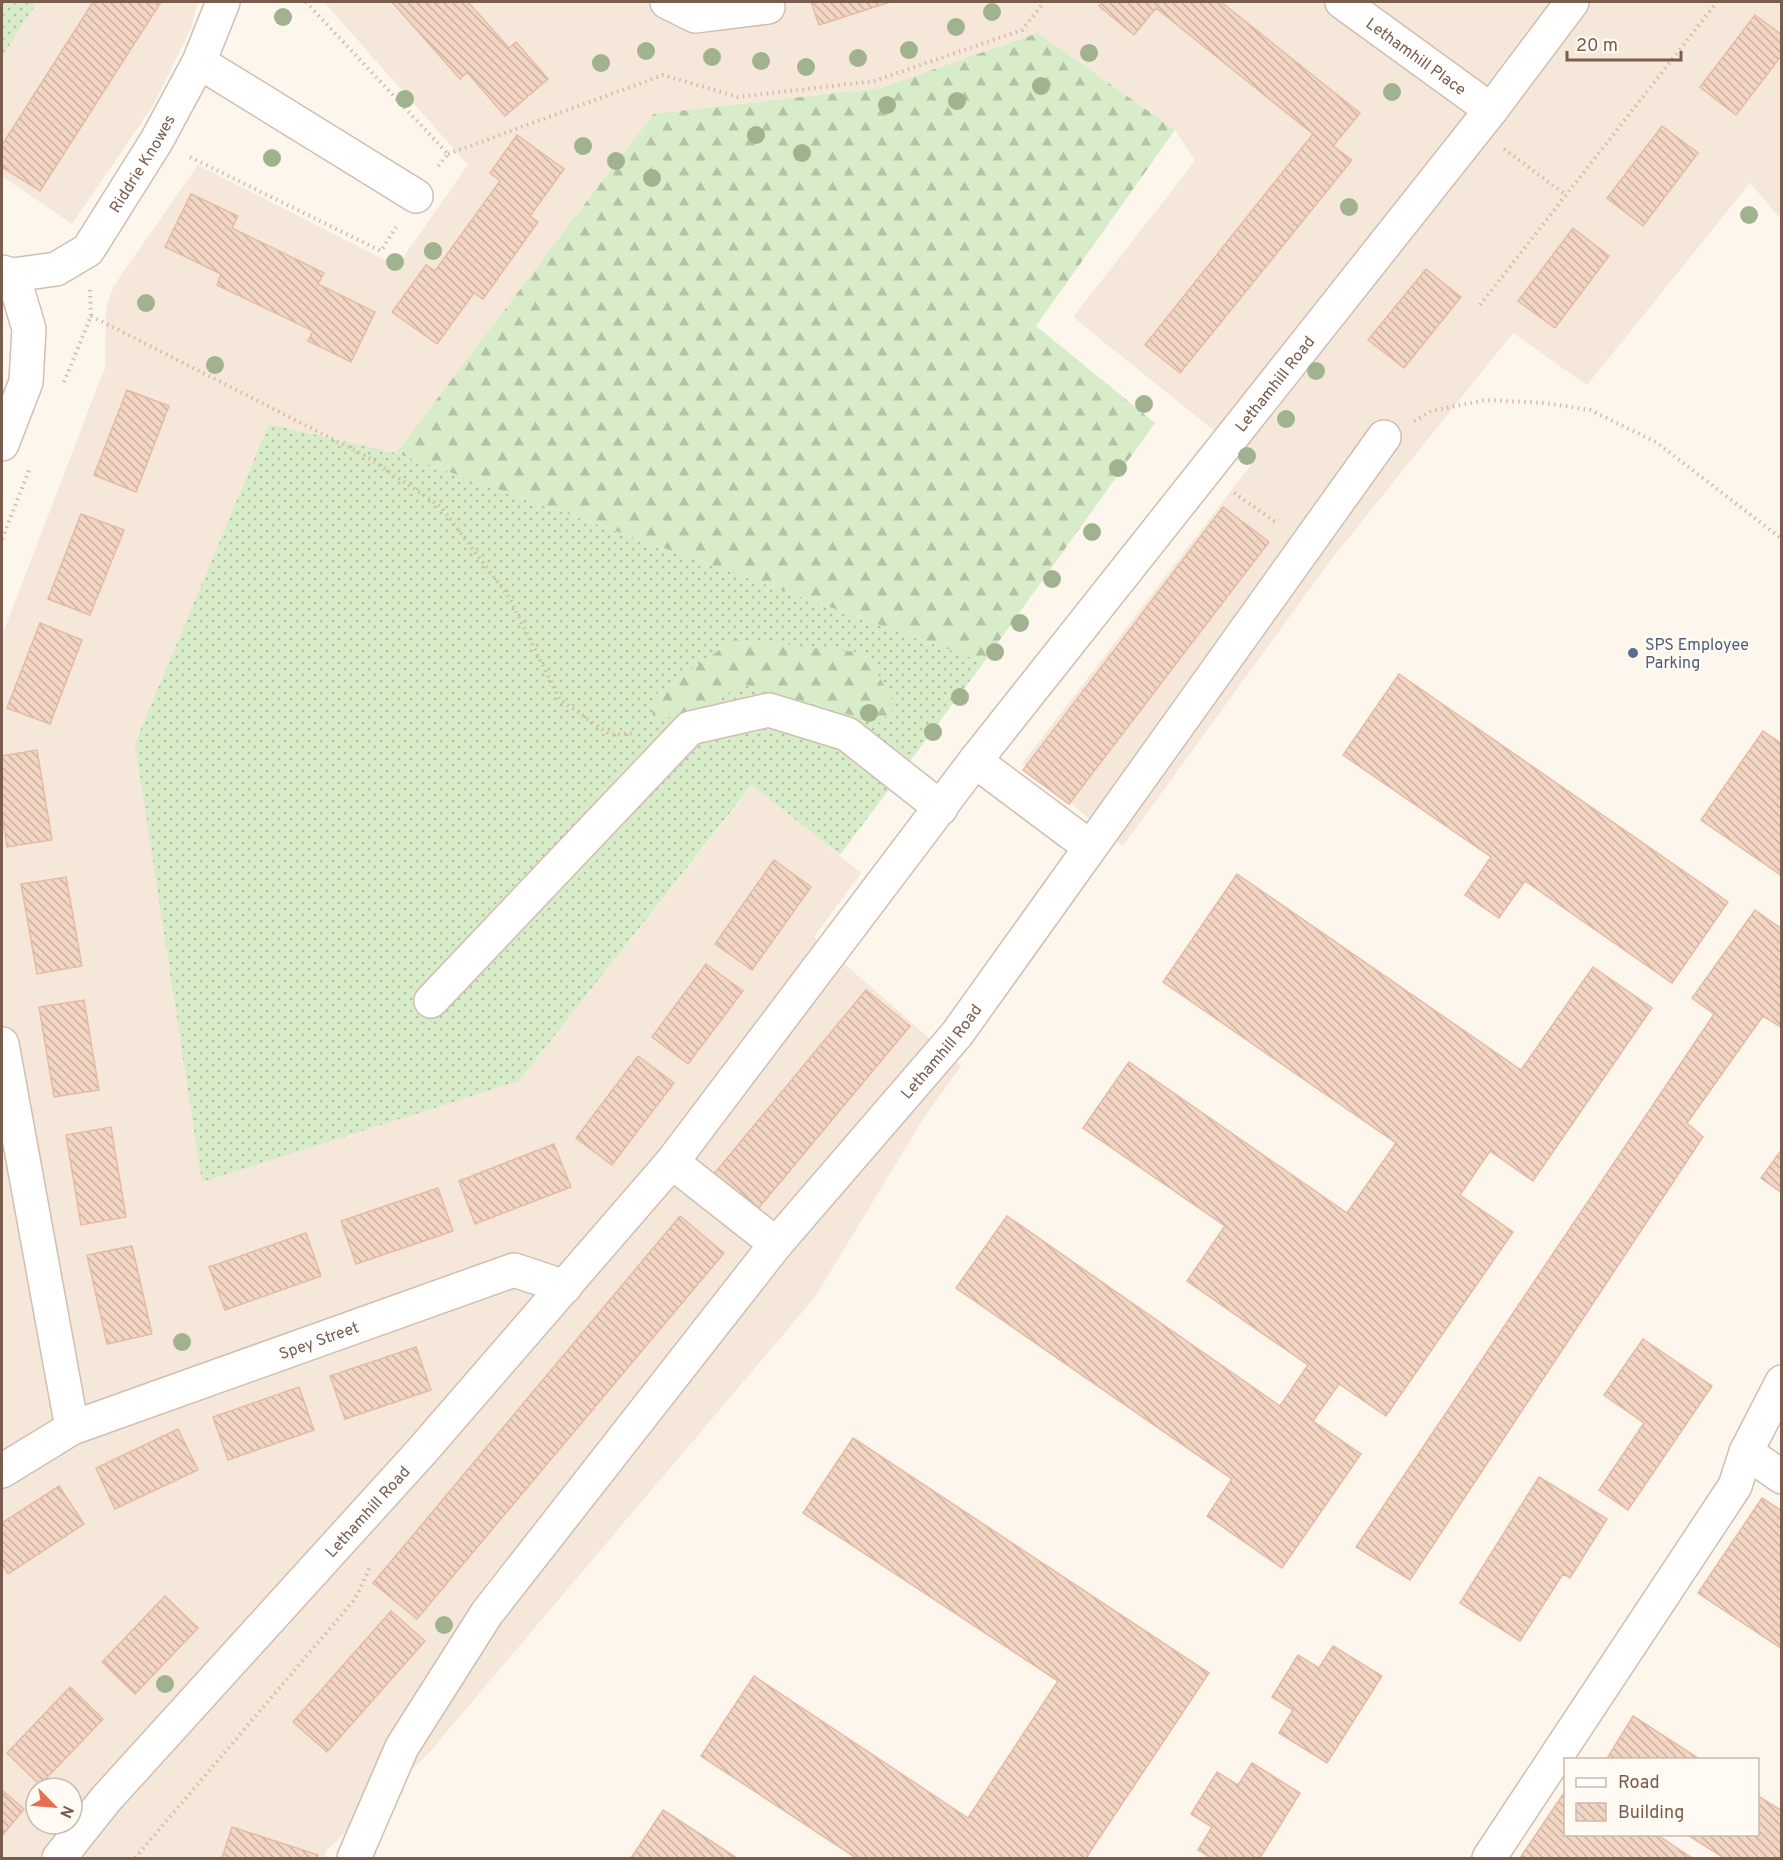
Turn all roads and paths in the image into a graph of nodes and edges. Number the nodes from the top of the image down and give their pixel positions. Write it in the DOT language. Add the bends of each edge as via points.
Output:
graph roads {
  1 [pos="223,2"];
  2 [pos="666,2"];
  3 [pos="1044,2"];
  4 [pos="1342,2"];
  5 [pos="1572,2"];
  6 [pos="1717,2"];
  7 [pos="768,7"];
  8 [pos="199,62"];
  9 [pos="1484,119"];
  10 [pos="448,154"];
  11 [pos="1566,195"];
  12 [pos="416,196"];
  13 [pos="7,273"];
  14 [pos="1480,305"];
  15 [pos="91,316"];
  16 [pos="1384,437"];
  17 [pos="2,444"];
  18 [pos="1782,539"];
  19 [pos="690,728"];
  20 [pos="975,761"];
  21 [pos="941,807"];
  22 [pos="1090,848"];
  23 [pos="431,1000"];
  24 [pos="2,1044"];
  25 [pos="672,1162"];
  26 [pos="776,1244"];
  27 [pos="565,1287"];
  28 [pos="1782,1382"];
  29 [pos="72,1428"];
  30 [pos="1746,1452"];
  31 [pos="2,1471"];
  32 [pos="1782,1477"];
  33 [pos="374,1557"];
  34 [pos="59,1858"];
  35 [pos="135,1858"];
  36 [pos="354,1858"];
  37 [pos="1489,1858"];
  1 -- 8 [label="street, Riddrie Knowes"];
  2 -- 7 [label="street" via="695,16"];
  3 -- 10 [label="path" via="1022,30 874,81 738,97 663,75"];
  4 -- 9 [label="street, Lethamhill Place"];
  5 -- 9 [label="street, Lethamhill Road"];
  6 -- 11 [label="path"];
  8 -- 12 [label="street"];
  8 -- 13 [label="street, Riddrie Knowes" via="157,140 88,250 57,269"];
  9 -- 11 [label="path"];
  9 -- 20 [label="street, Lethamhill Road"];
  11 -- 14 [label="path"];
  13 -- 17 [label="street" via="29,329 26,382"];
  15 -- 19 [label="path" via="366,456 441,507 509,597 560,700 611,735"];
  16 -- 18 [label="path" via="1431,411 1485,400 1590,410 1656,442"];
  16 -- 22 [label="street, Lethamhill Road"];
  19 -- 21 [label="street" via="769,710 847,734"];
  19 -- 23 [label="street"];
  20 -- 21 [label="street, Lethamhill Road"];
  20 -- 22 [label="street"];
  21 -- 25 [label="street, Lethamhill Road"];
  22 -- 26 [label="street, Lethamhill Road" via="957,1034"];
  24 -- 29 [label="street"];
  25 -- 26 [label="street"];
  25 -- 27 [label="street, Lethamhill Road"];
  26 -- 36 [label="street, Lethamhill Road" via="487,1613 402,1747"];
  27 -- 29 [label="street, Spey Street" via="514,1270"];
  27 -- 34 [label="street, Lethamhill Road" via="106,1799"];
  28 -- 30 [label="street"];
  29 -- 31 [label="street, Spey Street"];
  30 -- 32 [label="street"];
  30 -- 37 [label="street" via="1735,1486"];
  33 -- 35 [label="path" via="355,1599"];
}
